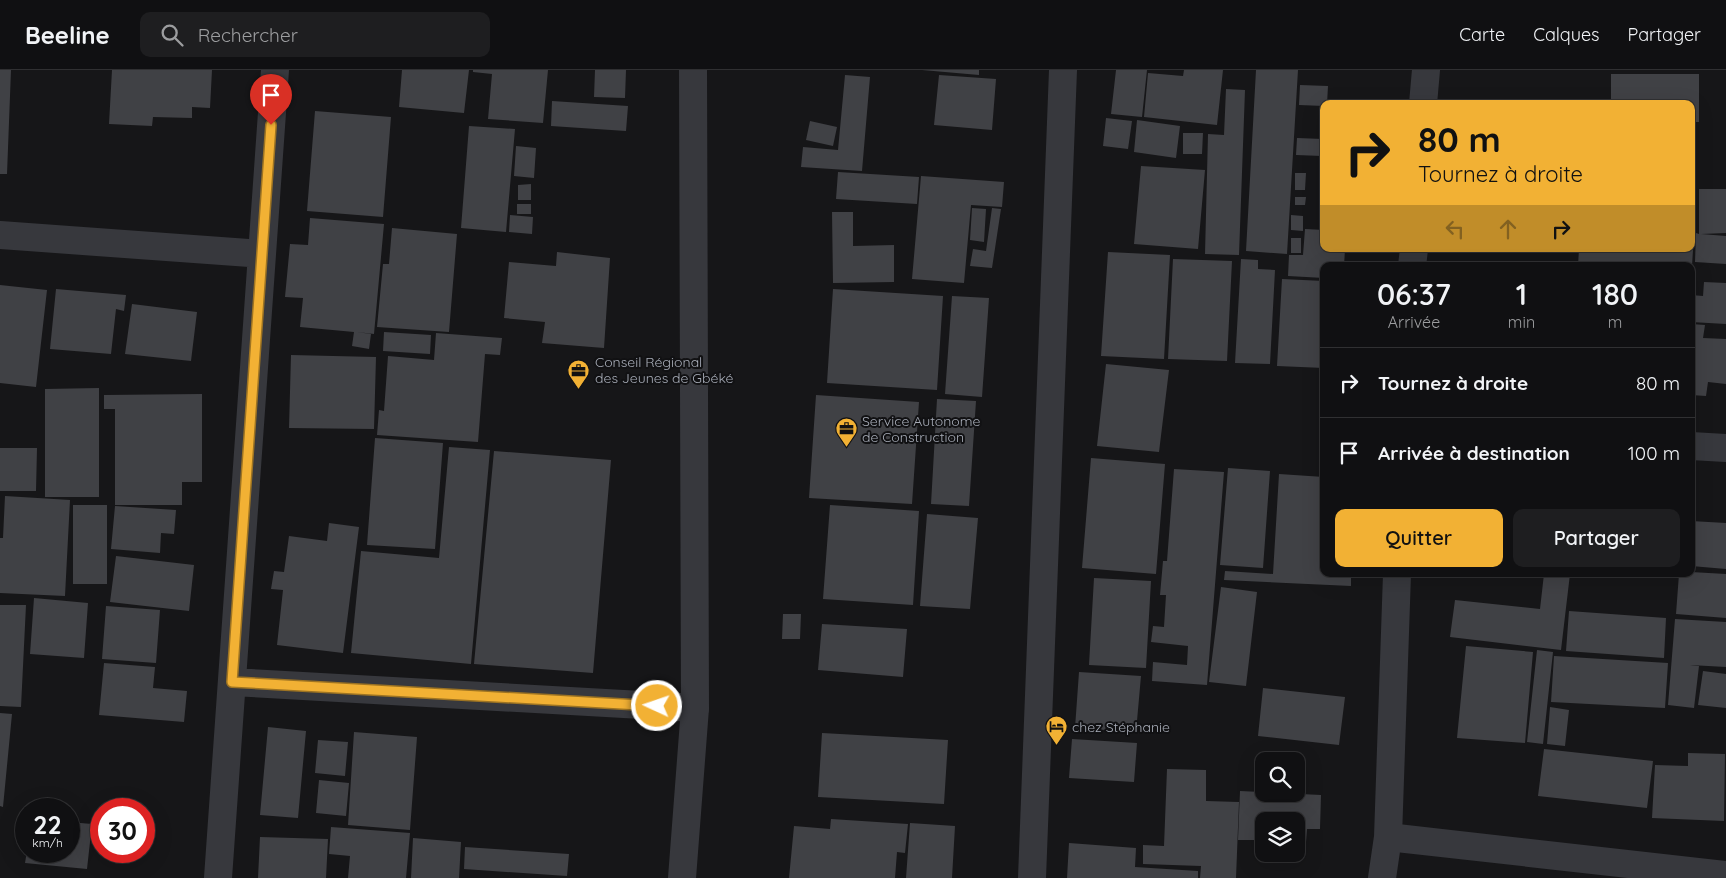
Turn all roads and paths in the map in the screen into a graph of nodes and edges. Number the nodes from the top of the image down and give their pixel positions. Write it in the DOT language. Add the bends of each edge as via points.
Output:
graph roads {
  1 [pos="275,70"];
  2 [pos="693,70"];
  3 [pos="1063,70"];
  4 [pos="1426,70"];
  5 [pos="1424,100"];
  6 [pos="0,235"];
  7 [pos="262,254"];
  8 [pos="1695,446"];
  9 [pos="1726,448"];
  10 [pos="1396,577"];
  11 [pos="232,682"];
  12 [pos="696,708"];
  13 [pos="1388,837"];
  14 [pos="1726,875"];
  15 [pos="218,878"];
  16 [pos="682,878"];
  17 [pos="1032,878"];
  18 [pos="1382,878"];
  1 -- 7 [label="street"];
  2 -- 12 [label="street"];
  3 -- 17 [label="street"];
  4 -- 5 [label="street"];
  6 -- 7 [label="street"];
  7 -- 11 [label="street"];
  8 -- 9 [label="street"];
  10 -- 13 [label="street"];
  11 -- 12 [label="street"];
  11 -- 15 [label="street"];
  12 -- 16 [label="street"];
  13 -- 14 [label="street"];
  13 -- 18 [label="street"];
}
